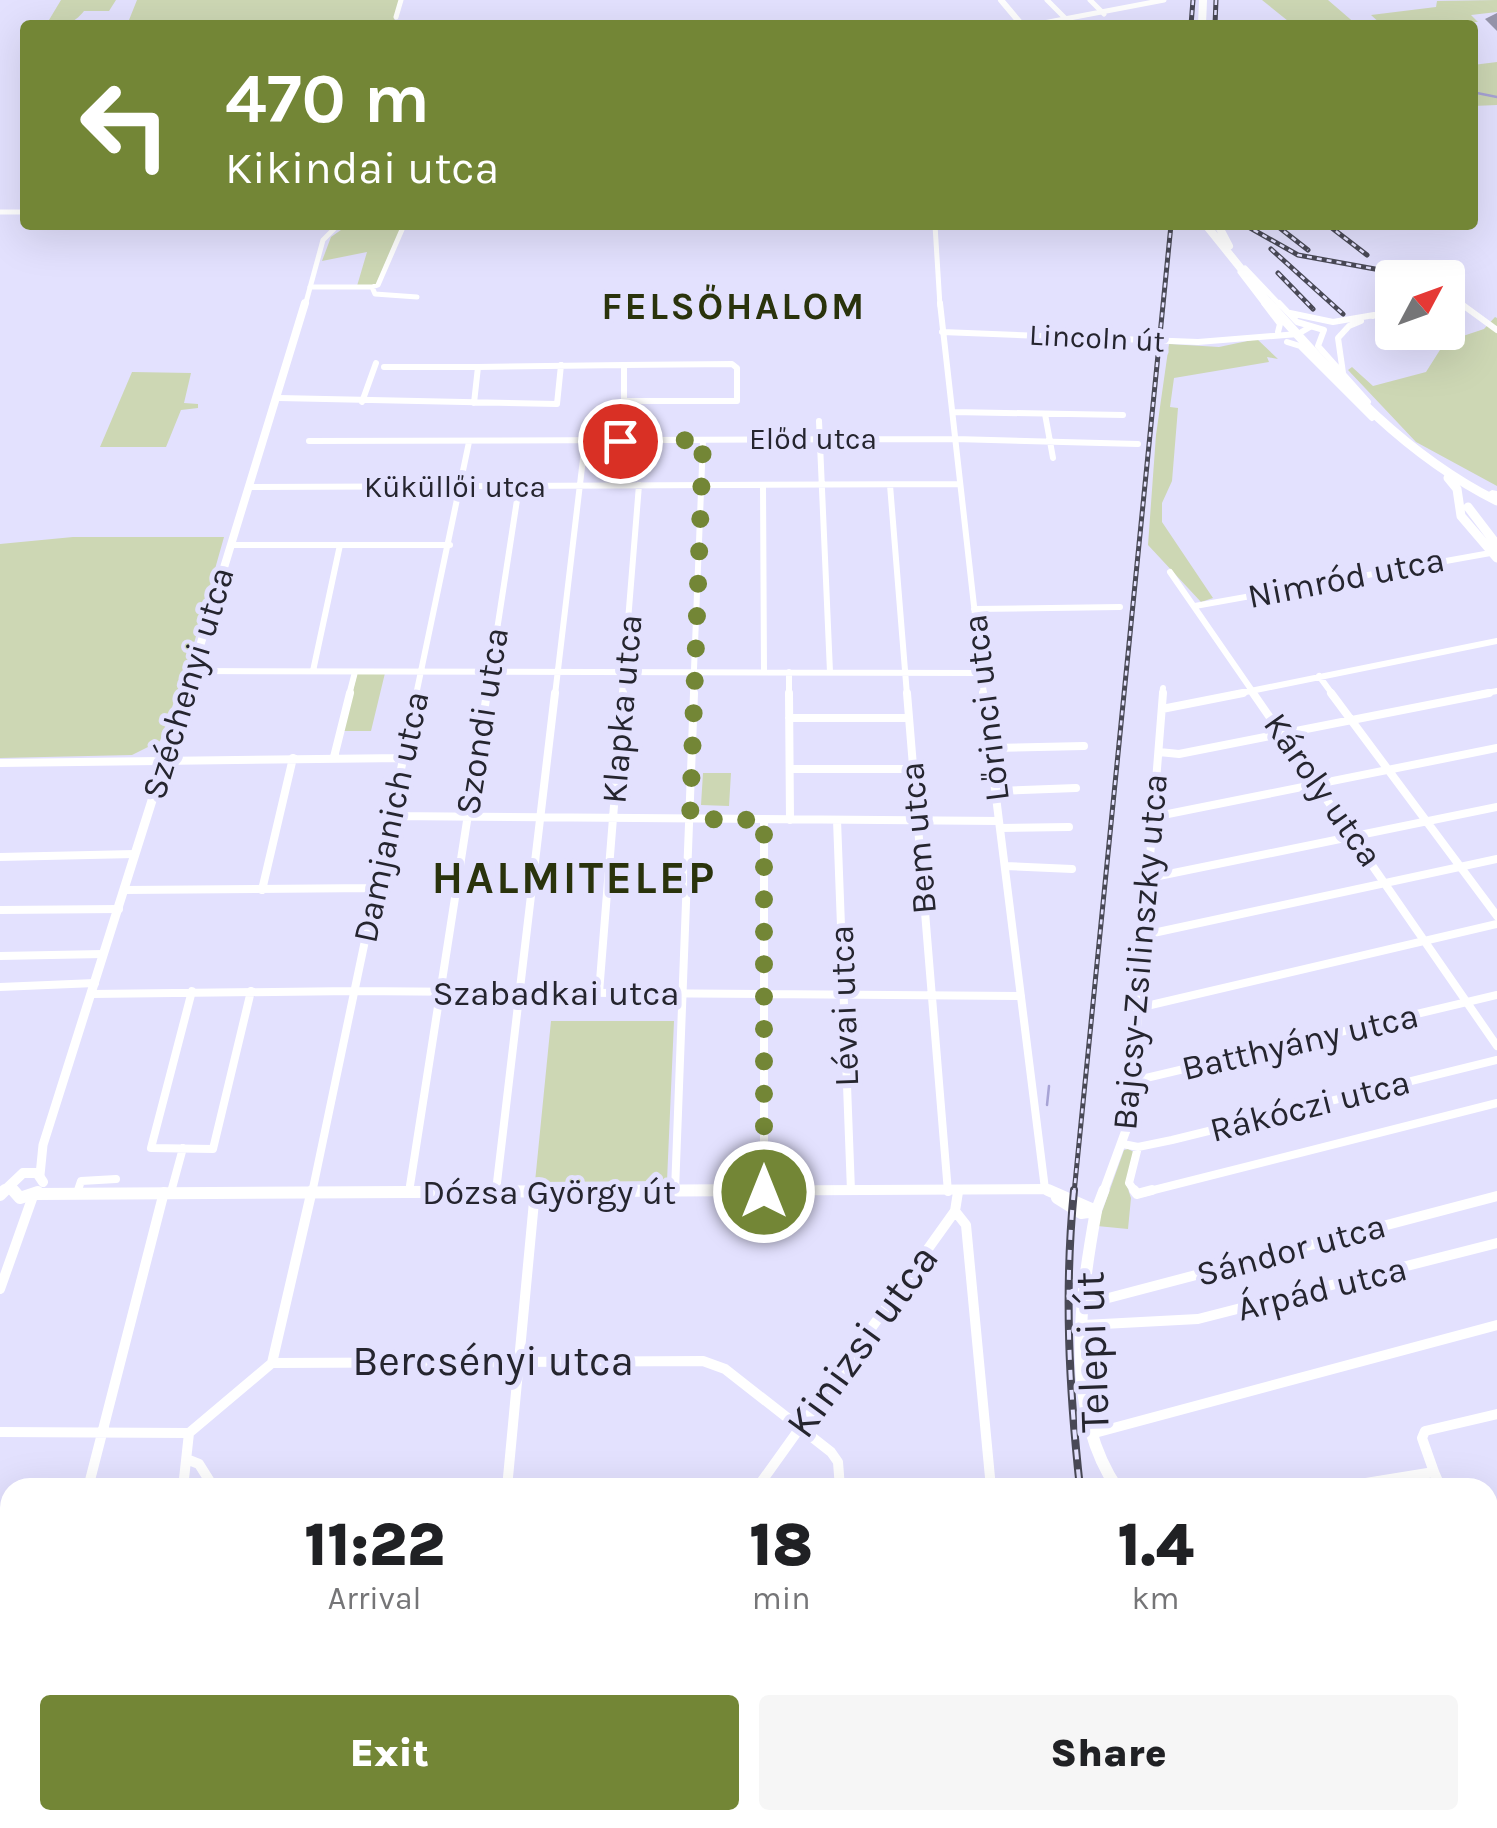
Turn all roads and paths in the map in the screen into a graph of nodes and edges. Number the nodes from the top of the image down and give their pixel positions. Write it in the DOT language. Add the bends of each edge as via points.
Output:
graph roads {
  1 [pos="400,0"];
  2 [pos="1001,0"];
  3 [pos="1047,0"];
  4 [pos="1090,0"];
  5 [pos="1132,0"];
  6 [pos="1162,2"];
  7 [pos="1140,8"];
  8 [pos="1104,14"];
  9 [pos="396,17"];
  10 [pos="1018,20"];
  11 [pos="1066,20"];
  12 [pos="333,230"];
  13 [pos="402,230"];
  14 [pos="934,230"];
  15 [pos="1210,230"];
  16 [pos="1221,230"];
  17 [pos="1242,269"];
  18 [pos="310,287"];
  19 [pos="372,288"];
  20 [pos="418,297"];
  21 [pos="1465,307"];
  22 [pos="1285,316"];
  23 [pos="1374,316"];
  24 [pos="1497,330"];
  25 [pos="1309,331"];
  26 [pos="942,332"];
  27 [pos="1322,332"];
  28 [pos="1275,335"];
  29 [pos="1288,338"];
  30 [pos="376,363"];
  31 [pos="624,364"];
  32 [pos="560,366"];
  33 [pos="384,367"];
  34 [pos="478,367"];
  35 [pos="1342,379"];
  36 [pos="278,398"];
  37 [pos="362,402"];
  38 [pos="474,403"];
  39 [pos="557,404"];
  40 [pos="952,412"];
  41 [pos="1045,414"];
  42 [pos="1123,415"];
  43 [pos="557,416"];
  44 [pos="1378,420"];
  45 [pos="820,421"];
  46 [pos="822,439"];
  47 [pos="955,439"];
  48 [pos="703,440"];
  49 [pos="309,441"];
  50 [pos="469,442"];
  51 [pos="584,442"];
  52 [pos="1050,442"];
  53 [pos="1138,444"];
  54 [pos="1053,458"];
  55 [pos="1446,474"];
  56 [pos="823,484"];
  57 [pos="960,484"];
  58 [pos="638,485"];
  59 [pos="702,485"];
  60 [pos="763,485"];
  61 [pos="890,485"];
  62 [pos="462,487"];
  63 [pos="580,487"];
  64 [pos="250,488"];
  65 [pos="519,488"];
  66 [pos="1474,488"];
  67 [pos="1496,498"];
  68 [pos="1462,507"];
  69 [pos="1476,534"];
  70 [pos="231,545"];
  71 [pos="340,545"];
  72 [pos="450,545"];
  73 [pos="1496,552"];
  74 [pos="1471,555"];
  75 [pos="1170,572"];
  76 [pos="1196,606"];
  77 [pos="1120,607"];
  78 [pos="974,609"];
  79 [pos="1495,644"];
  80 [pos="490,669"];
  81 [pos="556,670"];
  82 [pos="625,670"];
  83 [pos="192,671"];
  84 [pos="423,671"];
  85 [pos="695,671"];
  86 [pos="312,672"];
  87 [pos="356,672"];
  88 [pos="764,672"];
  89 [pos="788,672"];
  90 [pos="830,672"];
  91 [pos="905,672"];
  92 [pos="981,673"];
  93 [pos="1320,676"];
  94 [pos="1163,688"];
  95 [pos="1253,690"];
  96 [pos="1497,691"];
  97 [pos="1162,709"];
  98 [pos="789,718"];
  99 [pos="908,718"];
  100 [pos="1352,720"];
  101 [pos="1284,734"];
  102 [pos="1084,746"];
  103 [pos="990,748"];
  104 [pos="1497,748"];
  105 [pos="1159,752"];
  106 [pos="334,757"];
  107 [pos="165,758"];
  108 [pos="294,758"];
  109 [pos="403,758"];
  110 [pos="0,763"];
  111 [pos="790,768"];
  112 [pos="912,769"];
  113 [pos="1390,771"];
  114 [pos="1318,785"];
  115 [pos="1076,788"];
  116 [pos="996,791"];
  117 [pos="1497,807"];
  118 [pos="390,816"];
  119 [pos="1154,817"];
  120 [pos="467,818"];
  121 [pos="540,818"];
  122 [pos="613,819"];
  123 [pos="690,819"];
  124 [pos="764,820"];
  125 [pos="790,820"];
  126 [pos="837,820"];
  127 [pos="918,821"];
  128 [pos="1428,822"];
  129 [pos="1000,824"];
  130 [pos="1069,827"];
  131 [pos="1356,838"];
  132 [pos="135,854"];
  133 [pos="0,857"];
  134 [pos="1497,859"];
  135 [pos="1005,866"];
  136 [pos="1461,867"];
  137 [pos="1072,868"];
  138 [pos="1149,878"];
  139 [pos="1387,883"];
  140 [pos="374,888"];
  141 [pos="124,890"];
  142 [pos="262,890"];
  143 [pos="118,909"];
  144 [pos="0,910"];
  145 [pos="1497,916"];
  146 [pos="1497,924"];
  147 [pos="1144,935"];
  148 [pos="1425,940"];
  149 [pos="104,954"];
  150 [pos="0,956"];
  151 [pos="0,987"];
  152 [pos="93,988"];
  153 [pos="192,991"];
  154 [pos="251,991"];
  155 [pos="354,991"];
  156 [pos="440,992"];
  157 [pos="519,992"];
  158 [pos="599,993"];
  159 [pos="683,994"];
  160 [pos="764,994"];
  161 [pos="843,995"];
  162 [pos="932,995"];
  163 [pos="1497,995"];
  164 [pos="1021,996"];
  165 [pos="1470,1006"];
  166 [pos="1138,1008"];
  167 [pos="1497,1047"];
  168 [pos="1497,1060"];
  169 [pos="1133,1076"];
  170 [pos="1497,1103"];
  171 [pos="1123,1144"];
  172 [pos="43,1146"];
  173 [pos="1138,1147"];
  174 [pos="183,1148"];
  175 [pos="116,1179"];
  176 [pos="1046,1189"];
  177 [pos="23,1190"];
  178 [pos="496,1191"];
  179 [pos="534,1191"];
  180 [pos="1020,1191"];
  181 [pos="167,1192"];
  182 [pos="312,1192"];
  183 [pos="409,1192"];
  184 [pos="675,1192"];
  185 [pos="764,1192"];
  186 [pos="851,1192"];
  187 [pos="953,1192"];
  188 [pos="74,1193"];
  189 [pos="1497,1196"];
  190 [pos="1096,1211"];
  191 [pos="955,1212"];
  192 [pos="1080,1213"];
  193 [pos="1090,1239"];
  194 [pos="1497,1242"];
  195 [pos="0,1289"];
  196 [pos="1084,1300"];
  197 [pos="1497,1325"];
  198 [pos="1084,1326"];
  199 [pos="520,1359"];
  200 [pos="272,1363"];
  201 [pos="1497,1414"];
  202 [pos="800,1428"];
  203 [pos="102,1431"];
  204 [pos="0,1432"];
  205 [pos="189,1433"];
  206 [pos="1090,1434"];
  207 [pos="189,1460"];
  208 [pos="1434,1472"];
  209 [pos="90,1478"];
  210 [pos="185,1478"];
  211 [pos="208,1478"];
  212 [pos="508,1478"];
  213 [pos="764,1478"];
  214 [pos="838,1478"];
  215 [pos="990,1478"];
  216 [pos="1112,1478"];
  217 [pos="1397,1478"];
  218 [pos="1437,1478"];
  1 -- 9 [label="street"];
  2 -- 10 [label="main road"];
  3 -- 11 [label="street"];
  4 -- 8 [label="street"];
  5 -- 7 [label="street"];
  6 -- 7 [label="street"];
  7 -- 8 [label="street"];
  8 -- 11 [label="street"];
  12 -- 18 [label="street, Széchenyi utca" via="323,240"];
  13 -- 19 [label="street"];
  14 -- 26 [label="street, Lőrinci utca"];
  15 -- 17 [label="main road"];
  16 -- 17 [label="main road"];
  17 -- 22 [label="street"];
  17 -- 22 [label="main road"];
  17 -- 28 [label="street" via="1280,324"];
  18 -- 19 [label="street"];
  18 -- 36 [label="street, Széchenyi utca"];
  19 -- 20 [label="street"];
  21 -- 24 [label="street"];
  22 -- 23 [label="street" via="1327,322"];
  22 -- 25 [label="street"];
  22 -- 35 [label="main road"];
  23 -- 27 [label="street"];
  23 -- 35 [label="street" via="1338,338"];
  25 -- 27 [label="street"];
  25 -- 29 [label="street"];
  26 -- 28 [label="street, Lincoln út" via="1181,342"];
  26 -- 40 [label="street, Lőrinci utca"];
  27 -- 35 [label="street" via="1318,346"];
  28 -- 29 [label="street, Lincoln út"];
  29 -- 44 [label="street"];
  30 -- 37 [label="street"];
  31 -- 31 [label="street" via="735,365 736,401 624,401"];
  31 -- 32 [label="street"];
  32 -- 34 [label="street"];
  32 -- 39 [label="street"];
  33 -- 34 [label="street"];
  34 -- 38 [label="street"];
  35 -- 44 [label="main road"];
  36 -- 37 [label="street"];
  36 -- 64 [label="street, Széchenyi utca"];
  37 -- 38 [label="street"];
  38 -- 39 [label="street"];
  39 -- 43 [label="street"];
  40 -- 41 [label="street"];
  40 -- 47 [label="street, Lőrinci utca"];
  41 -- 42 [label="street"];
  41 -- 52 [label="street"];
  44 -- 55 [label="main road"];
  44 -- 66 [label="main road"];
  45 -- 46 [label="street"];
  46 -- 47 [label="street, Előd utca"];
  46 -- 48 [label="street, Előd utca"];
  46 -- 56 [label="street"];
  47 -- 52 [label="street, Előd utca"];
  47 -- 57 [label="street, Lőrinci utca"];
  48 -- 51 [label="street, Előd utca"];
  48 -- 59 [label="street"];
  49 -- 50 [label="street, Előd utca"];
  50 -- 51 [label="street, Előd utca"];
  50 -- 62 [label="street, Damjanich utca"];
  51 -- 63 [label="street"];
  52 -- 53 [label="street, Előd utca"];
  52 -- 54 [label="street"];
  55 -- 66 [label="main road"];
  55 -- 68 [label="main road"];
  56 -- 60 [label="street, Küküllői utca"];
  56 -- 61 [label="street, Küküllői utca"];
  56 -- 90 [label="street"];
  57 -- 61 [label="street, Küküllői utca"];
  57 -- 78 [label="street, Lőrinci utca"];
  58 -- 59 [label="street, Küküllői utca"];
  58 -- 63 [label="street, Küküllői utca"];
  58 -- 82 [label="street, Klapka utca"];
  59 -- 60 [label="street, Küküllői utca"];
  59 -- 85 [label="street"];
  60 -- 88 [label="street"];
  61 -- 91 [label="street, Bem utca"];
  62 -- 64 [label="street, Küküllői utca"];
  62 -- 65 [label="street, Küküllői utca"];
  62 -- 72 [label="street, Damjanich utca"];
  63 -- 65 [label="street, Küküllői utca"];
  63 -- 81 [label="street"];
  64 -- 70 [label="street, Széchenyi utca"];
  65 -- 80 [label="street, Szondi utca"];
  66 -- 67 [label="main road"];
  66 -- 68 [label="main road"];
  67 -- 68 [label="main road"];
  68 -- 69 [label="main road"];
  68 -- 73 [label="main road"];
  69 -- 73 [label="main road"];
  69 -- 74 [label="street"];
  70 -- 71 [label="street"];
  70 -- 83 [label="street, Széchenyi utca"];
  71 -- 72 [label="street"];
  71 -- 86 [label="street"];
  72 -- 84 [label="street, Damjanich utca"];
  73 -- 74 [label="street, Nimród utca"];
  74 -- 76 [label="street, Nimród utca"];
  75 -- 76 [label="street, Károly utca"];
  76 -- 95 [label="street, Károly utca"];
  77 -- 78 [label="street"];
  78 -- 92 [label="street, Lőrinci utca"];
  79 -- 93 [label="street"];
  80 -- 81 [label="street"];
  80 -- 84 [label="street"];
  80 -- 120 [label="street, Szondi utca"];
  81 -- 82 [label="street"];
  81 -- 121 [label="street"];
  82 -- 85 [label="street"];
  82 -- 122 [label="street, Klapka utca"];
  83 -- 86 [label="street"];
  83 -- 107 [label="street, Széchenyi utca"];
  84 -- 87 [label="street"];
  84 -- 109 [label="street, Damjanich utca"];
  85 -- 88 [label="street"];
  85 -- 123 [label="street"];
  86 -- 87 [label="street"];
  87 -- 106 [label="street"];
  88 -- 89 [label="street"];
  89 -- 90 [label="street"];
  89 -- 98 [label="street"];
  90 -- 91 [label="street"];
  91 -- 92 [label="street"];
  91 -- 99 [label="street, Bem utca"];
  92 -- 103 [label="street, Lőrinci utca"];
  93 -- 95 [label="street"];
  93 -- 100 [label="street"];
  94 -- 97 [label="street, Bajcsy-Zsilinszky utca"];
  95 -- 97 [label="street"];
  95 -- 101 [label="street, Károly utca"];
  96 -- 100 [label="street"];
  97 -- 105 [label="street, Bajcsy-Zsilinszky utca"];
  98 -- 99 [label="street"];
  98 -- 111 [label="street"];
  99 -- 112 [label="street, Bem utca"];
  100 -- 101 [label="street"];
  100 -- 113 [label="street"];
  101 -- 105 [label="street"];
  101 -- 114 [label="street, Károly utca"];
  102 -- 103 [label="street"];
  103 -- 116 [label="street, Lőrinci utca"];
  104 -- 113 [label="street"];
  105 -- 119 [label="street, Bajcsy-Zsilinszky utca"];
  106 -- 108 [label="street"];
  106 -- 109 [label="street"];
  107 -- 108 [label="street"];
  107 -- 110 [label="street"];
  107 -- 132 [label="street, Széchenyi utca"];
  108 -- 142 [label="street"];
  109 -- 118 [label="street, Damjanich utca"];
  111 -- 112 [label="street"];
  111 -- 125 [label="street"];
  112 -- 127 [label="street, Bem utca"];
  113 -- 114 [label="street"];
  113 -- 128 [label="street"];
  114 -- 119 [label="street"];
  114 -- 131 [label="street, Károly utca"];
  115 -- 116 [label="street"];
  116 -- 129 [label="street, Lőrinci utca"];
  117 -- 128 [label="street"];
  118 -- 120 [label="street"];
  118 -- 140 [label="street, Damjanich utca"];
  119 -- 138 [label="street, Bajcsy-Zsilinszky utca"];
  120 -- 121 [label="street"];
  120 -- 156 [label="street, Szondi utca"];
  121 -- 122 [label="street"];
  121 -- 157 [label="street"];
  122 -- 123 [label="street"];
  122 -- 158 [label="street, Klapka utca"];
  123 -- 124 [label="street"];
  123 -- 159 [label="street"];
  124 -- 125 [label="street"];
  124 -- 160 [label="street"];
  125 -- 126 [label="street"];
  126 -- 127 [label="street"];
  126 -- 161 [label="street, Lévai utca"];
  127 -- 129 [label="street"];
  127 -- 162 [label="street, Bem utca"];
  128 -- 131 [label="street"];
  128 -- 136 [label="street"];
  129 -- 130 [label="street"];
  129 -- 135 [label="street, Lőrinci utca"];
  131 -- 138 [label="street"];
  131 -- 139 [label="street, Károly utca"];
  132 -- 133 [label="street"];
  132 -- 141 [label="street, Széchenyi utca"];
  134 -- 136 [label="street"];
  135 -- 137 [label="street"];
  135 -- 164 [label="street, Lőrinci utca"];
  136 -- 139 [label="street"];
  136 -- 145 [label="street"];
  138 -- 147 [label="street, Bajcsy-Zsilinszky utca"];
  139 -- 147 [label="street"];
  139 -- 148 [label="street, Károly utca"];
  140 -- 142 [label="street"];
  140 -- 155 [label="street, Damjanich utca"];
  141 -- 142 [label="street"];
  141 -- 143 [label="street, Széchenyi utca"];
  143 -- 144 [label="street"];
  143 -- 149 [label="street, Széchenyi utca"];
  146 -- 148 [label="street"];
  147 -- 166 [label="street, Bajcsy-Zsilinszky utca"];
  148 -- 165 [label="street, Károly utca"];
  148 -- 166 [label="street"];
  149 -- 150 [label="street"];
  149 -- 152 [label="street, Széchenyi utca"];
  151 -- 152 [label="street, Szabadkai utca"];
  152 -- 153 [label="street, Szabadkai utca"];
  152 -- 172 [label="street, Széchenyi utca"];
  153 -- 154 [label="street, Szabadkai utca"];
  153 -- 174 [label="street" via="151,1148"];
  154 -- 155 [label="street, Szabadkai utca"];
  154 -- 174 [label="street" via="213,1150"];
  155 -- 156 [label="street, Szabadkai utca"];
  155 -- 182 [label="street, Damjanich utca"];
  156 -- 157 [label="street, Szabadkai utca"];
  156 -- 183 [label="street, Szondi utca"];
  157 -- 158 [label="street, Szabadkai utca"];
  157 -- 178 [label="street"];
  158 -- 159 [label="street, Szabadkai utca"];
  159 -- 160 [label="street, Szabadkai utca"];
  159 -- 184 [label="street"];
  160 -- 161 [label="street, Szabadkai utca"];
  160 -- 185 [label="street"];
  161 -- 162 [label="street, Szabadkai utca"];
  161 -- 186 [label="street, Lévai utca"];
  162 -- 164 [label="street, Szabadkai utca"];
  162 -- 187 [label="street, Bem utca"];
  163 -- 165 [label="street, Batthyány utca"];
  164 -- 176 [label="street, Lőrinci utca"];
  165 -- 167 [label="street, Károly utca"];
  165 -- 169 [label="street, Batthyány utca"];
  166 -- 169 [label="street, Bajcsy-Zsilinszky utca"];
  168 -- 173 [label="street, Rákóczi utca"];
  169 -- 171 [label="street, Bajcsy-Zsilinszky utca"];
  170 -- 173 [label="street, Bajcsy-Zsilinszky utca" via="1136,1194 1128,1184"];
  171 -- 173 [label="street, Rákóczi utca"];
  171 -- 190 [label="street, Bajcsy-Zsilinszky utca"];
  172 -- 177 [label="street, Széchenyi utca"];
  174 -- 181 [label="street"];
  175 -- 188 [label="street, Dózsa György út" via="81,1181"];
  176 -- 180 [label="main road, Dózsa György út"];
  176 -- 190 [label="main road, Dózsa György út"];
  177 -- 188 [label="main road, Dózsa György út"];
  177 -- 195 [label="street"];
  178 -- 179 [label="main road, Dózsa György út"];
  178 -- 183 [label="main road, Dózsa György út"];
  179 -- 184 [label="main road, Dózsa György út"];
  179 -- 199 [label="street"];
  180 -- 187 [label="main road, Dózsa György út"];
  180 -- 192 [label="main road, Dózsa György út" via="1053,1196"];
  181 -- 182 [label="main road, Dózsa György út"];
  181 -- 188 [label="main road, Dózsa György út"];
  181 -- 203 [label="street"];
  182 -- 183 [label="main road, Dózsa György út"];
  182 -- 200 [label="street, Damjanich utca"];
  184 -- 185 [label="main road, Dózsa György út"];
  185 -- 186 [label="main road, Dózsa György út"];
  186 -- 187 [label="main road, Dózsa György út"];
  187 -- 191 [label="street, Kinizsi utca"];
  189 -- 196 [label="street, Sándor utca"];
  190 -- 192 [label="main road"];
  190 -- 193 [label="main road, Telepi út"];
  191 -- 202 [label="street, Kinizsi utca"];
  191 -- 215 [label="street" via="966,1224"];
  192 -- 193 [label="main road"];
  193 -- 196 [label="main road, Telepi út"];
  194 -- 198 [label="street, Árpád utca" via="1198,1319"];
  196 -- 198 [label="main road, Telepi út"];
  197 -- 206 [label="street"];
  198 -- 206 [label="main road, Telepi út"];
  199 -- 200 [label="street, Bercsényi utca"];
  199 -- 202 [label="street, Bercsényi utca" via="712,1362"];
  199 -- 212 [label="street"];
  200 -- 205 [label="street"];
  201 -- 208 [label="street" via="1425,1431"];
  202 -- 213 [label="street, Kinizsi utca"];
  202 -- 214 [label="street, Bercsényi utca" via="835,1456"];
  203 -- 204 [label="street"];
  203 -- 205 [label="street"];
  203 -- 209 [label="street"];
  205 -- 207 [label="street"];
  206 -- 216 [label="main road, Telepi út"];
  207 -- 210 [label="street"];
  207 -- 211 [label="street"];
  208 -- 217 [label="street"];
  208 -- 218 [label="street"];
}
